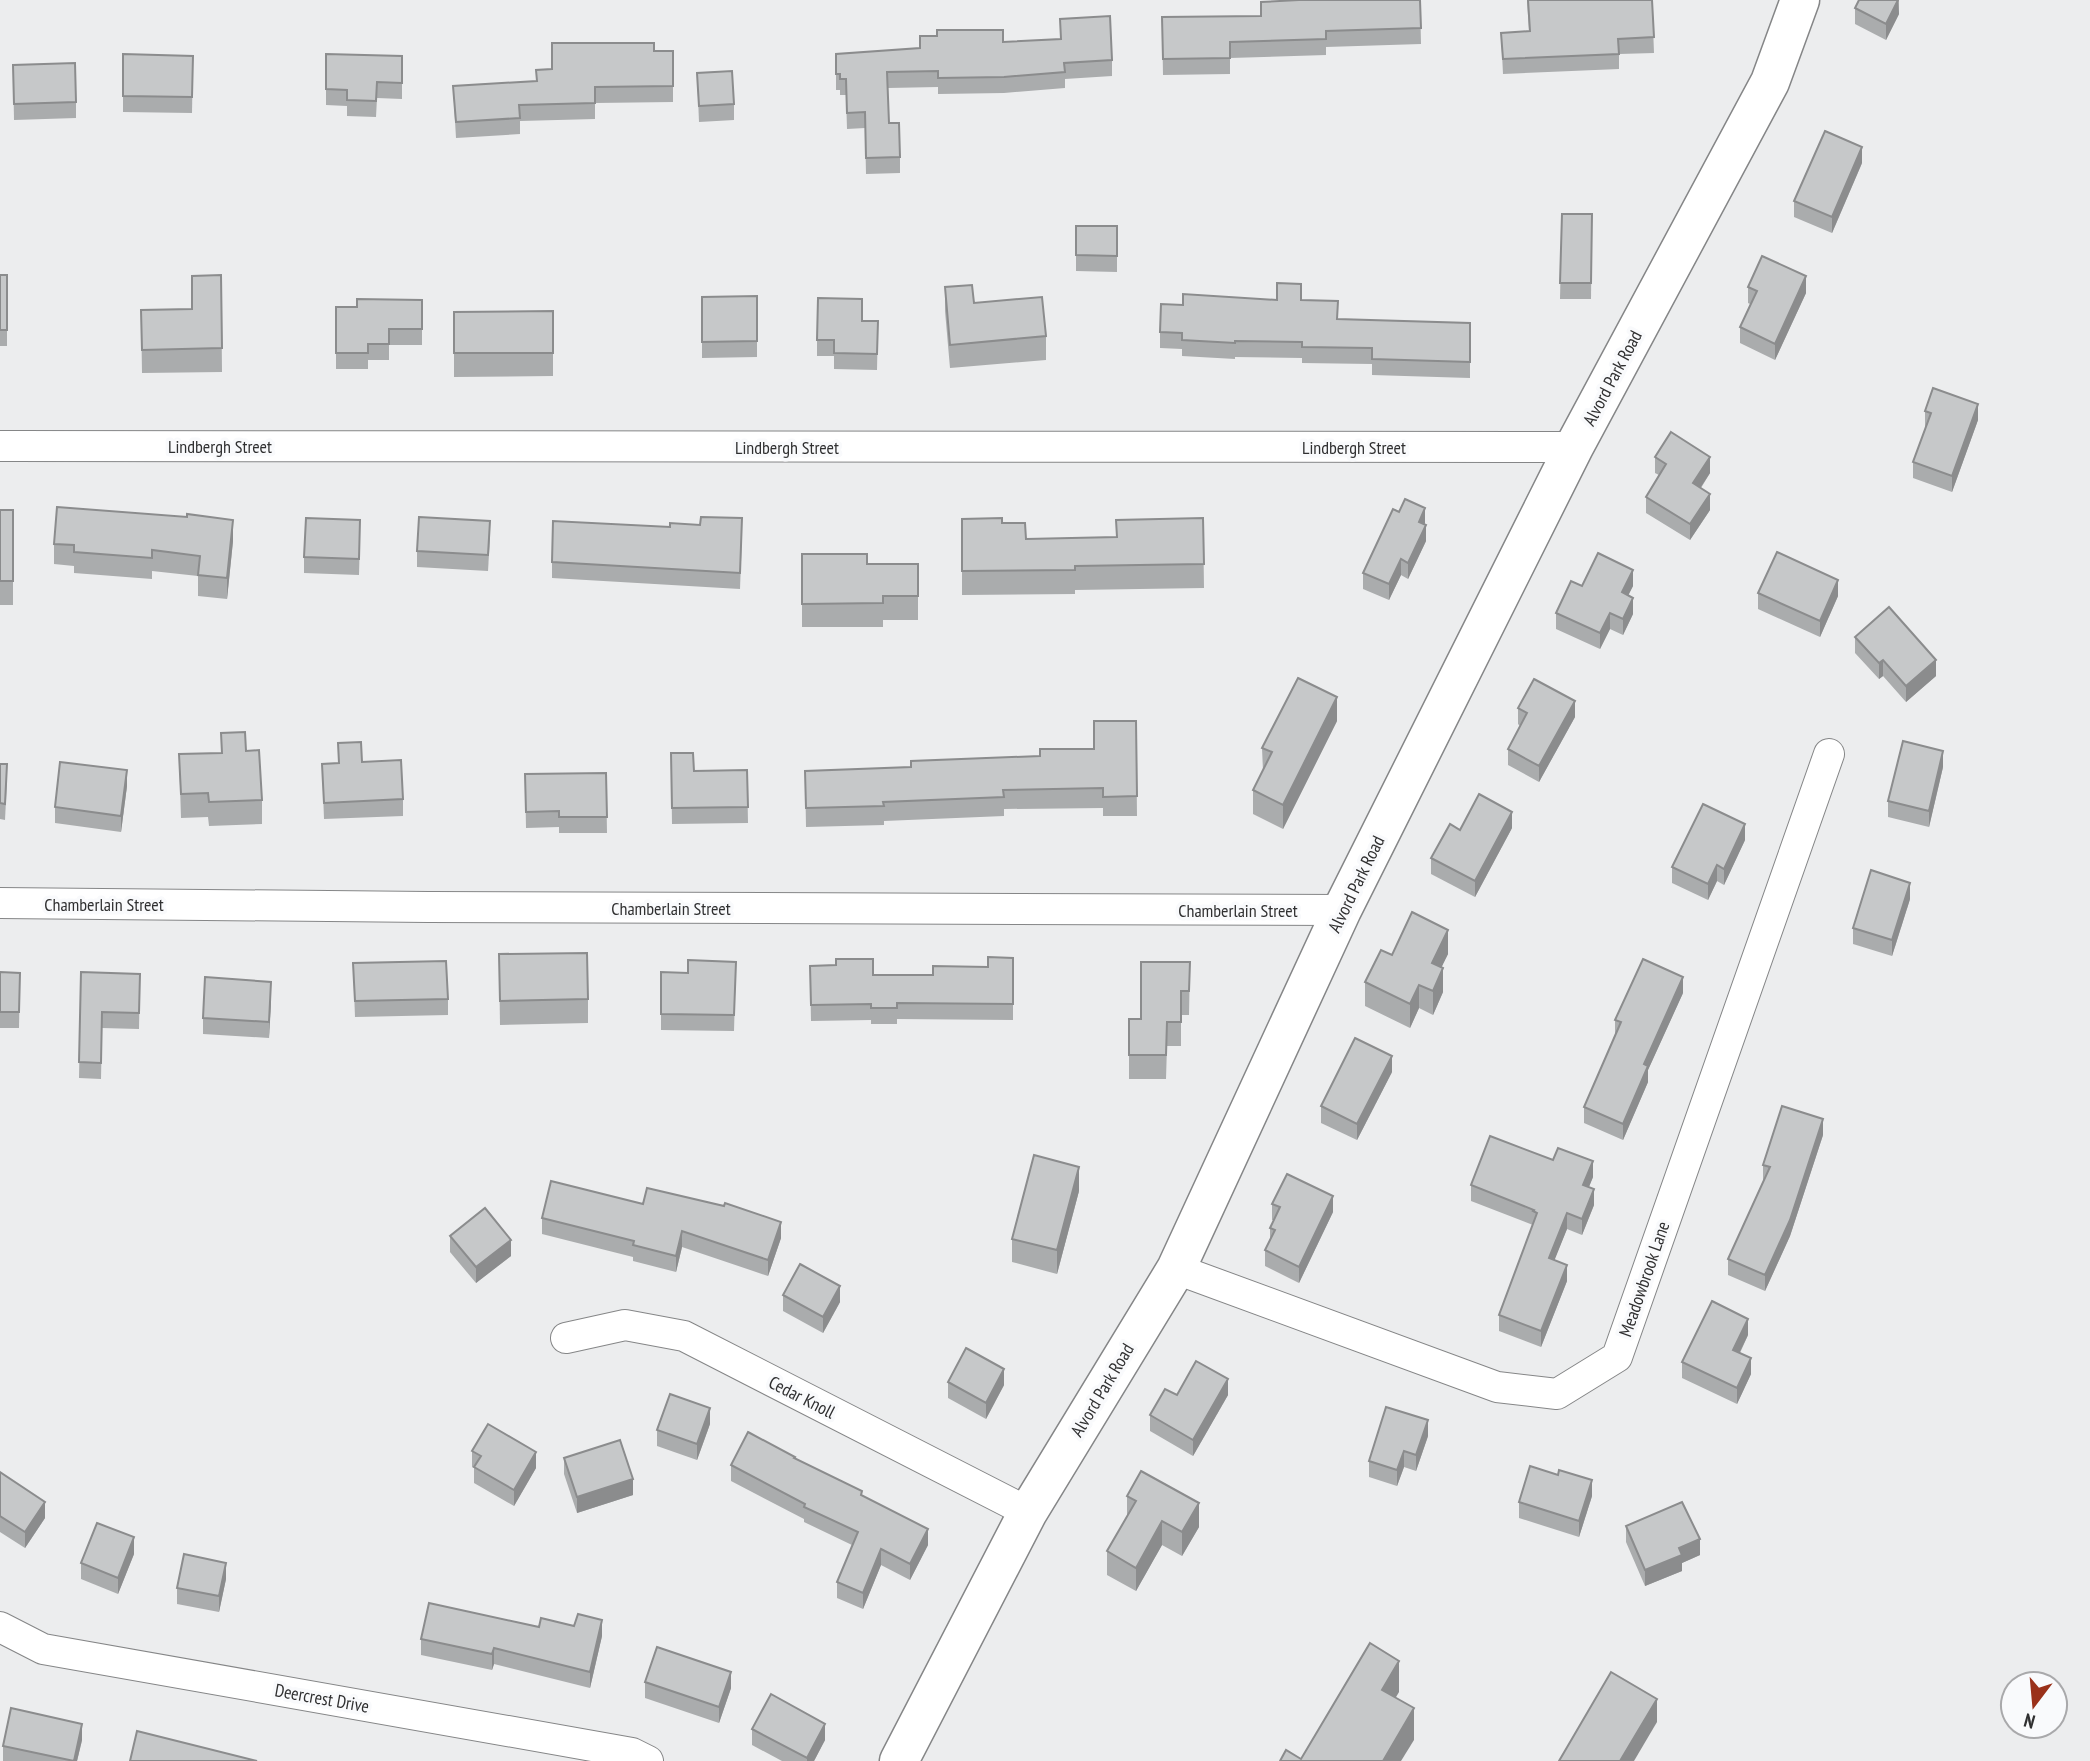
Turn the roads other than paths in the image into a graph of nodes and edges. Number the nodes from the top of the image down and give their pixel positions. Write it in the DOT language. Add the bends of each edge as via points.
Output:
graph roads {
  1 [pos="1800,0"];
  2 [pos="0,446"];
  3 [pos="1574,447"];
  4 [pos="1829,754"];
  5 [pos="0,903"];
  6 [pos="1342,910"];
  7 [pos="1176,1269"];
  8 [pos="566,1338"];
  9 [pos="1028,1512"];
  10 [pos="0,1627"];
  11 [pos="648,1761"];
  12 [pos="898,1761"];
  1 -- 3 [label="street, Alvord Park Road" via="1770,82"];
  2 -- 3 [label="street, Lindbergh Street"];
  3 -- 6 [label="street, Alvord Park Road"];
  4 -- 7 [label="street, Meadowbrook Lane" via="1617,1356 1557,1394 1497,1387"];
  5 -- 6 [label="street, Chamberlain Street"];
  6 -- 7 [label="street, Alvord Park Road"];
  7 -- 9 [label="street, Alvord Park Road"];
  8 -- 9 [label="street, Cedar Knoll" via="625,1325 684,1336"];
  9 -- 12 [label="street, Alvord Park Road"];
  10 -- 11 [label="street, Deercrest Drive" via="43,1649 632,1753"];
}
